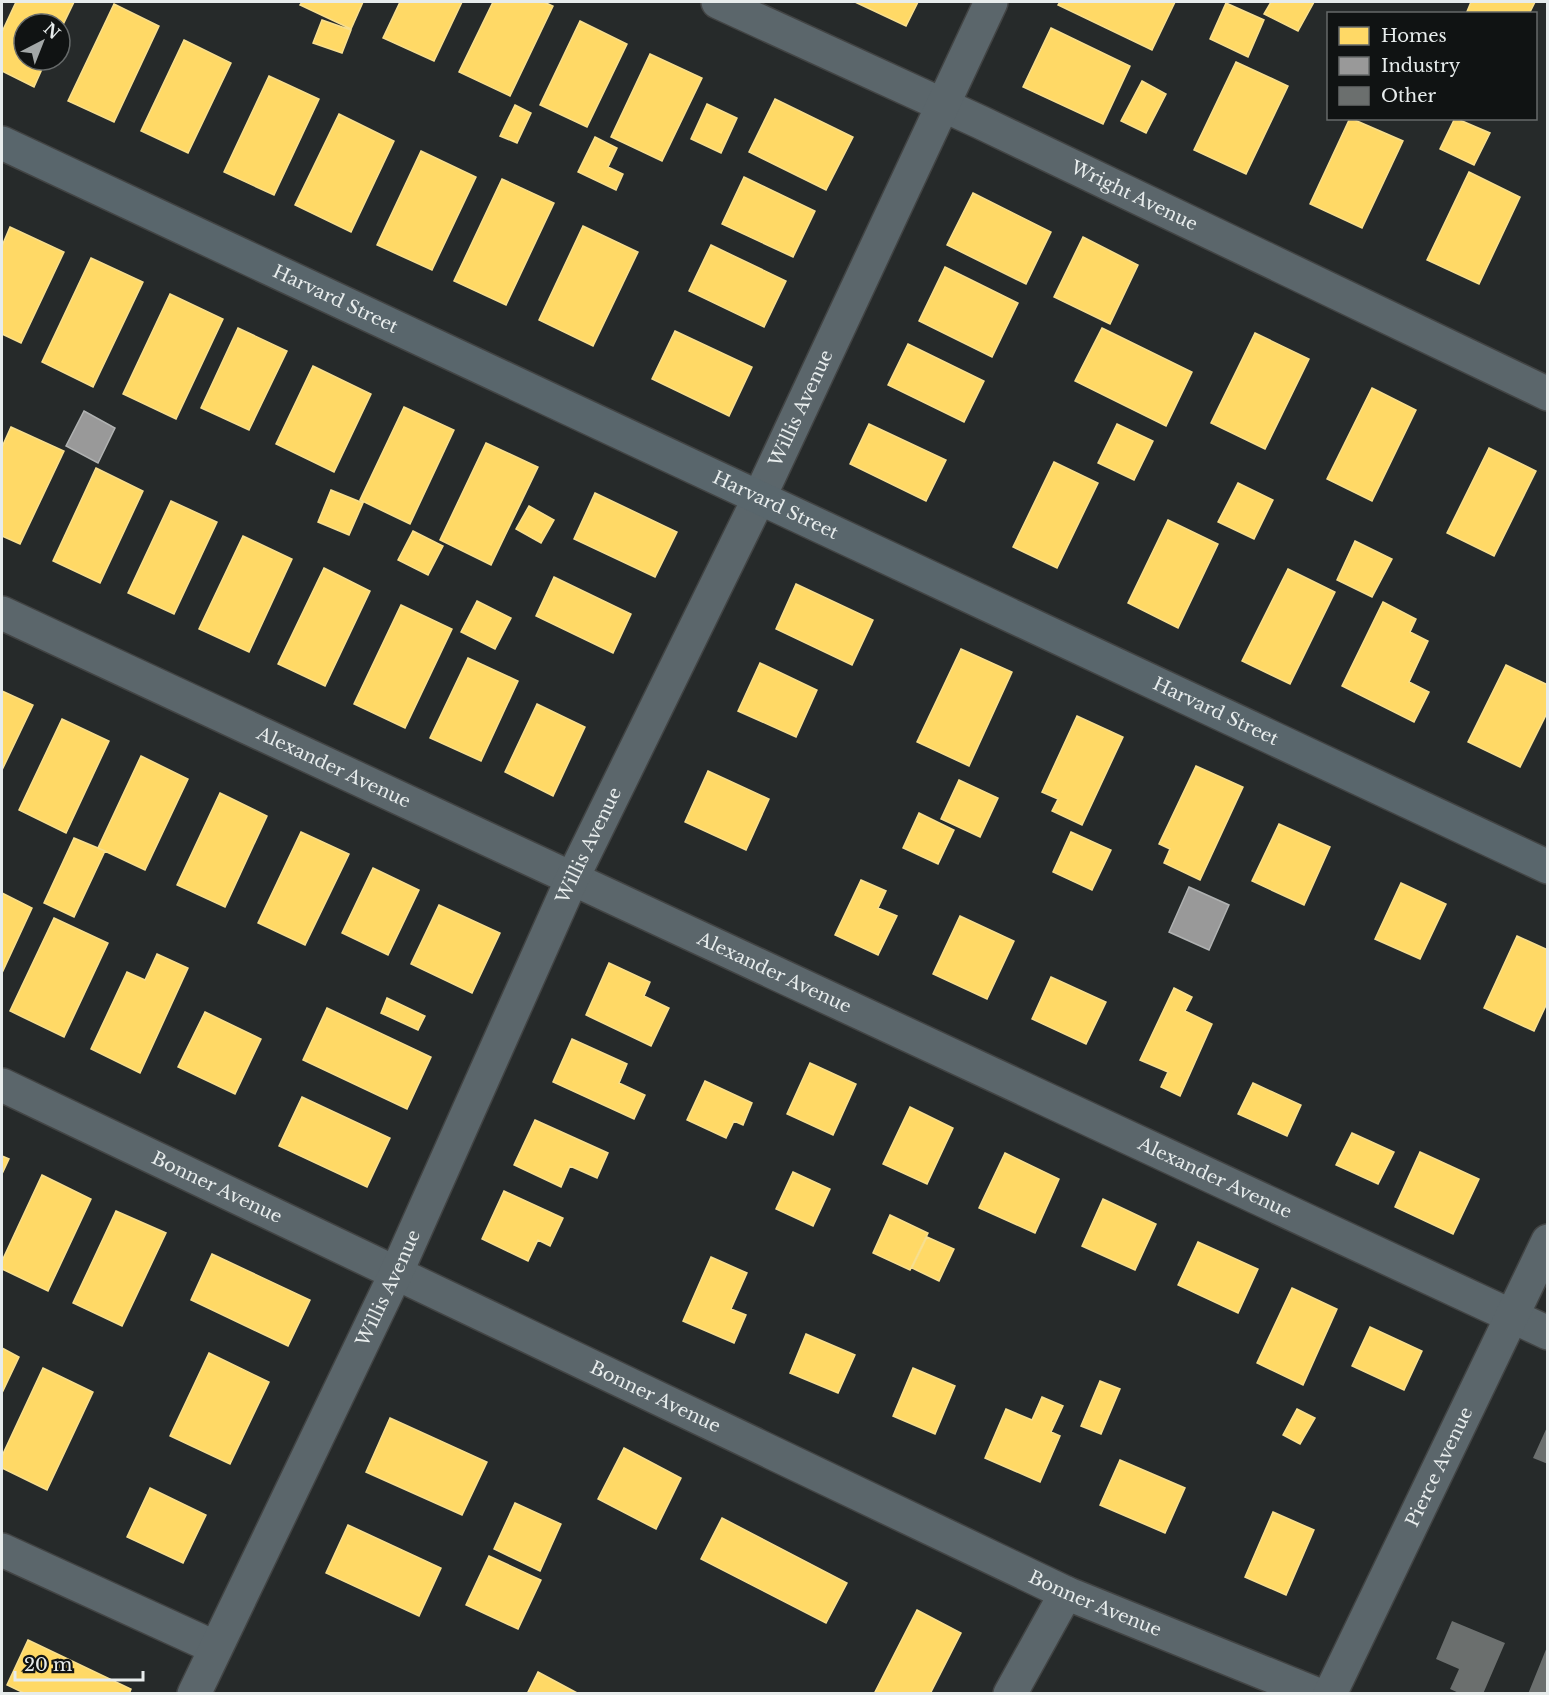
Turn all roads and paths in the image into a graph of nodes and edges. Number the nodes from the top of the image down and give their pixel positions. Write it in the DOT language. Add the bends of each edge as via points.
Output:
graph roads {
  1 [pos="718,2"];
  2 [pos="991,2"];
  3 [pos="945,105"];
  4 [pos="2,142"];
  5 [pos="1548,394"];
  6 [pos="759,498"];
  7 [pos="2,612"];
  8 [pos="1548,867"];
  9 [pos="572,879"];
  10 [pos="2,1085"];
  11 [pos="1548,1240"];
  12 [pos="397,1271"];
  13 [pos="1511,1317"];
  14 [pos="1548,1333"];
  15 [pos="2,1550"];
  16 [pos="1066,1593"];
  17 [pos="214,1647"];
  18 [pos="194,1694"];
  19 [pos="1010,1694"];
  20 [pos="1316,1694"];
  21 [pos="1330,1694"];
  1 -- 3 [label="street, Wright Avenue"];
  2 -- 3 [label="street, Willis Avenue"];
  3 -- 5 [label="street, Wright Avenue"];
  3 -- 6 [label="street, Willis Avenue"];
  4 -- 6 [label="main road, Harvard Street"];
  6 -- 8 [label="main road, Harvard Street"];
  6 -- 9 [label="street, Willis Avenue"];
  7 -- 9 [label="street, Alexander Avenue"];
  9 -- 12 [label="street, Willis Avenue"];
  9 -- 13 [label="street, Alexander Avenue"];
  10 -- 12 [label="street, Bonner Avenue"];
  11 -- 13 [label="street, Pierce Avenue"];
  12 -- 16 [label="street, Bonner Avenue"];
  12 -- 17 [label="street, Willis Avenue"];
  13 -- 14 [label="street, Alexander Avenue"];
  13 -- 21 [label="street, Pierce Avenue"];
  15 -- 17 [label="street"];
  16 -- 19 [label="street"];
  16 -- 20 [label="street, Bonner Avenue"];
  17 -- 18 [label="street, Willis Avenue"];
}
